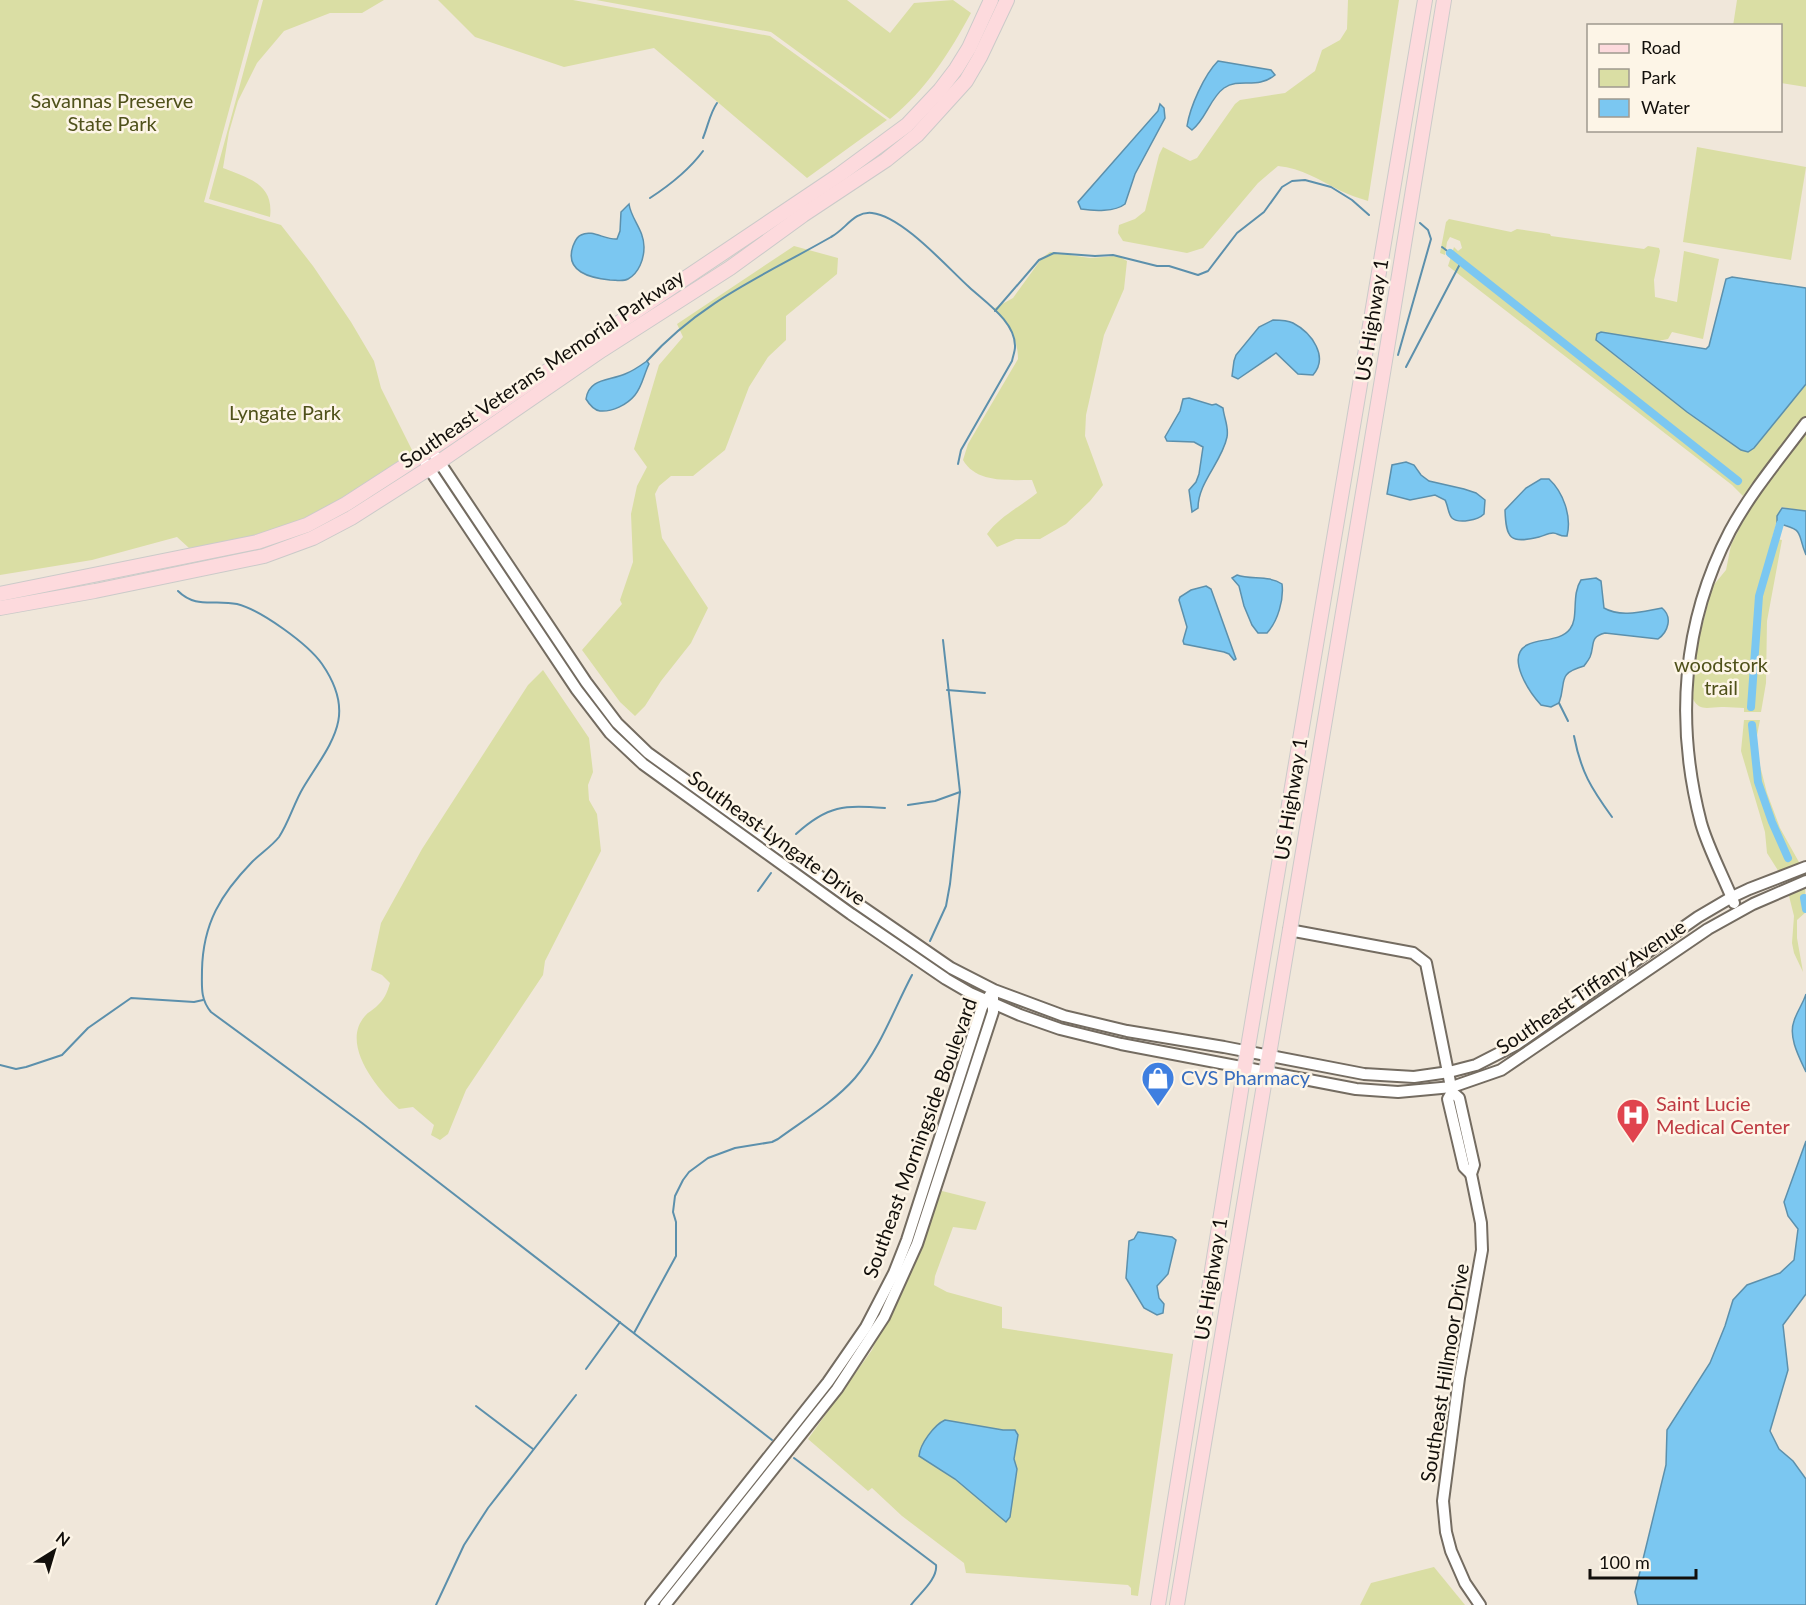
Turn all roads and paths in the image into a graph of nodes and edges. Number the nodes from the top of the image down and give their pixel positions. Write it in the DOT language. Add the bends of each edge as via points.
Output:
graph roads {
  1 [pos="992,0"];
  2 [pos="1007,0"];
  3 [pos="1425,0"];
  4 [pos="1444,0"];
  5 [pos="1806,423"];
  6 [pos="426,452"];
  7 [pos="434,465"];
  8 [pos="0,594"];
  9 [pos="0,608"];
  10 [pos="1315,657"];
  11 [pos="1330,687"];
  12 [pos="1806,867"];
  13 [pos="1806,881"];
  14 [pos="1732,897"];
  15 [pos="1738,911"];
  16 [pos="1289,930"];
  17 [pos="994,990"];
  18 [pos="989,1001"];
  19 [pos="1247,1053"];
  20 [pos="1268,1056"];
  21 [pos="1245,1068"];
  22 [pos="1265,1072"];
  23 [pos="1449,1072"];
  24 [pos="1452,1090"];
  25 [pos="1184,1445"];
  26 [pos="1180,1474"];
  27 [pos="1198,1474"];
  28 [pos="1195,1495"];
  29 [pos="651,1605"];
  30 [pos="665,1605"];
  31 [pos="1158,1605"];
  32 [pos="1177,1605"];
  33 [pos="1480,1605"];
  1 -- 6 [label="main road, Southeast Veterans Memorial Parkway" via="956,69 907,125 839,175"];
  2 -- 7 [label="main road, Southeast Veterans Memorial Parkway" via="966,81 917,135 730,268"];
  3 -- 10 [label="main road, US Highway 1"];
  4 -- 11 [label="main road, US Highway 1"];
  5 -- 14 [label="street" via="1755,490 1731,530 1694,624 1689,655 1686,715 1691,770 1702,824"];
  6 -- 7 [label="street, Southeast Lyngate Drive"];
  6 -- 8 [label="main road, Southeast Veterans Memorial Parkway" via="346,504 257,542"];
  7 -- 9 [label="main road, Southeast Veterans Memorial Parkway" via="351,518 313,538 264,556"];
  7 -- 17 [label="street, Southeast Lyngate Drive" via="586,682 617,723 648,753 951,968"];
  7 -- 18 [label="street, Southeast Lyngate Drive" via="577,690 618,741 643,764 891,942 946,979"];
  10 -- 11 [label="main road" via="1324,668"];
  10 -- 19 [label="main road, US Highway 1"];
  11 -- 16 [label="main road, US Highway 1"];
  12 -- 14 [label="street, Southeast Tiffany Avenue"];
  13 -- 15 [label="street, Southeast Tiffany Avenue"];
  14 -- 15 [label="street"];
  14 -- 23 [label="street, Southeast Tiffany Avenue" via="1517,1044 1476,1065"];
  15 -- 24 [label="street, Southeast Tiffany Avenue" via="1501,1070"];
  16 -- 20 [label="main road, US Highway 1"];
  16 -- 23 [label="street, Southeast Hillmoor Drive" via="1413,953 1425,963"];
  17 -- 18 [label="street, Southeast Morningside Boulevard"];
  17 -- 19 [label="street, Southeast Lyngate Drive" via="1064,1016"];
  18 -- 21 [label="street, Southeast Lyngate Drive" via="1060,1029"];
  18 -- 29 [label="street, Southeast Morningside Boulevard" via="982,1007 906,1240 870,1320 828,1382"];
  18 -- 30 [label="street, Southeast Morningside Boulevard" via="993,1012 917,1244 884,1317 837,1389"];
  19 -- 20 [label="street, Southeast Tiffany Avenue"];
  19 -- 21 [label="main road, US Highway 1"];
  20 -- 22 [label="main road, US Highway 1"];
  20 -- 23 [label="street, Southeast Tiffany Avenue" via="1364,1074 1414,1077"];
  21 -- 22 [label="street, Southeast Tiffany Avenue"];
  21 -- 25 [label="main road, US Highway 1"];
  22 -- 24 [label="street, Southeast Tiffany Avenue" via="1376,1091"];
  22 -- 27 [label="main road, US Highway 1"];
  23 -- 24 [label="street, Southeast Hillmoor Drive"];
  24 -- 33 [label="street, Southeast Hillmoor Drive" via="1448,1099 1464,1167 1471,1174 1482,1250 1443,1500 1451,1551"];
  25 -- 26 [label="main road, US Highway 1"];
  25 -- 27 [label="main road" via="1190,1466"];
  26 -- 28 [label="main road" via="1188,1479"];
  26 -- 31 [label="main road, US Highway 1"];
  27 -- 28 [label="main road, US Highway 1"];
  28 -- 32 [label="main road, US Highway 1"];
}
